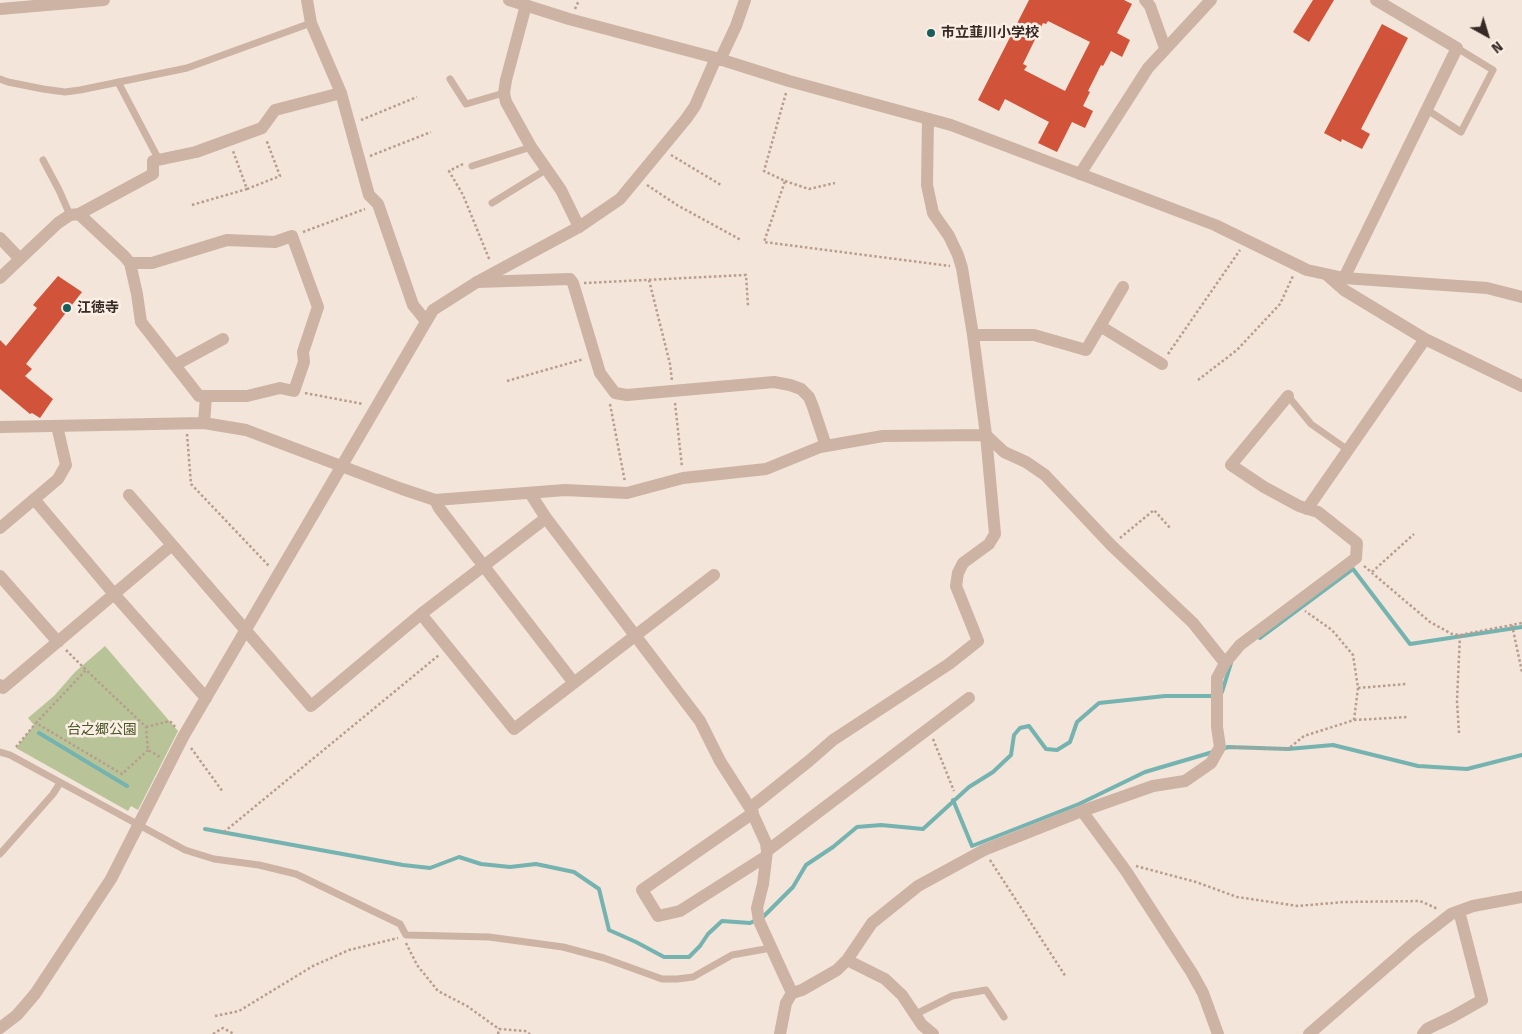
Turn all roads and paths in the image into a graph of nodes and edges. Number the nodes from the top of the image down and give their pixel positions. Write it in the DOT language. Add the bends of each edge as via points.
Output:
graph roads {
  1 [pos="104,0"];
  2 [pos="307,0"];
  3 [pos="509,0"];
  4 [pos="745,0"];
  5 [pos="1144,0"];
  6 [pos="1211,0"];
  7 [pos="1376,0"];
  8 [pos="66,1"];
  9 [pos="526,5"];
  10 [pos="0,9"];
  11 [pos="311,23"];
  12 [pos="1165,48"];
  13 [pos="1456,48"];
  14 [pos="718,59"];
  15 [pos="0,79"];
  16 [pos="450,79"];
  17 [pos="789,81"];
  18 [pos="118,82"];
  19 [pos="341,93"];
  20 [pos="504,93"];
  21 [pos="417,96"];
  22 [pos="1426,110"];
  23 [pos="928,119"];
  24 [pos="350,124"];
  25 [pos="262,128"];
  26 [pos="431,132"];
  27 [pos="228,140"];
  28 [pos="531,147"];
  29 [pos="662,149"];
  30 [pos="44,160"];
  31 [pos="159,160"];
  32 [pos="360,160"];
  33 [pos="469,164"];
  34 [pos="547,169"];
  35 [pos="1080,174"];
  36 [pos="637,179"];
  37 [pos="785,181"];
  38 [pos="835,183"];
  39 [pos="721,185"];
  40 [pos="247,189"];
  41 [pos="492,203"];
  42 [pos="378,204"];
  43 [pos="192,205"];
  44 [pos="75,215"];
  45 [pos="579,226"];
  46 [pos="292,236"];
  47 [pos="0,238"];
  48 [pos="741,240"];
  49 [pos="1246,240"];
  50 [pos="20,259"];
  51 [pos="130,263"];
  52 [pos="1298,266"];
  53 [pos="962,268"];
  54 [pos="495,272"];
  55 [pos="1327,276"];
  56 [pos="0,278"];
  57 [pos="1344,278"];
  58 [pos="477,282"];
  59 [pos="573,283"];
  60 [pos="1123,287"];
  61 [pos="1522,297"];
  62 [pos="748,306"];
  63 [pos="426,321"];
  64 [pos="1100,326"];
  65 [pos="973,335"];
  66 [pos="222,339"];
  67 [pos="1426,339"];
  68 [pos="595,356"];
  69 [pos="1162,364"];
  70 [pos="175,365"];
  71 [pos="1198,380"];
  72 [pos="507,381"];
  73 [pos="606,381"];
  74 [pos="1522,386"];
  75 [pos="294,391"];
  76 [pos="206,396"];
  77 [pos="1288,396"];
  78 [pos="377,406"];
  79 [pos="186,423"];
  80 [pos="204,423"];
  81 [pos="58,426"];
  82 [pos="0,427"];
  83 [pos="986,435"];
  84 [pos="826,446"];
  85 [pos="1348,450"];
  86 [pos="341,466"];
  87 [pos="530,493"];
  88 [pos="627,493"];
  89 [pos="129,495"];
  90 [pos="34,499"];
  91 [pos="435,500"];
  92 [pos="1307,509"];
  93 [pos="546,518"];
  94 [pos="0,528"];
  95 [pos="1170,528"];
  96 [pos="1414,534"];
  97 [pos="172,545"];
  98 [pos="1112,545"];
  99 [pos="1356,558"];
  100 [pos="484,566"];
  101 [pos="1372,572"];
  102 [pos="278,575"];
  103 [pos="714,575"];
  104 [pos="0,576"];
  105 [pos="114,594"];
  106 [pos="1295,605"];
  107 [pos="421,614"];
  108 [pos="1522,624"];
  109 [pos="1512,625"];
  110 [pos="245,631"];
  111 [pos="1460,635"];
  112 [pos="636,636"];
  113 [pos="58,642"];
  114 [pos="448,648"];
  115 [pos="1225,663"];
  116 [pos="86,670"];
  117 [pos="1522,672"];
  118 [pos="574,683"];
  119 [pos="1406,684"];
  120 [pos="0,685"];
  121 [pos="1358,688"];
  122 [pos="206,698"];
  123 [pos="969,698"];
  124 [pos="1408,717"];
  125 [pos="1354,720"];
  126 [pos="36,723"];
  127 [pos="146,727"];
  128 [pos="929,729"];
  129 [pos="1458,733"];
  130 [pos="183,737"];
  131 [pos="1220,747"];
  132 [pos="148,750"];
  133 [pos="0,752"];
  134 [pos="10,755"];
  135 [pos="170,763"];
  136 [pos="60,783"];
  137 [pos="954,791"];
  138 [pos="223,792"];
  139 [pos="751,810"];
  140 [pos="1082,811"];
  141 [pos="138,825"];
  142 [pos="224,832"];
  143 [pos="984,850"];
  144 [pos="0,854"];
  145 [pos="766,854"];
  146 [pos="1124,867"];
  147 [pos="1522,897"];
  148 [pos="1455,913"];
  149 [pos="406,936"];
  150 [pos="771,948"];
  151 [pos="847,960"];
  152 [pos="1066,977"];
  153 [pos="792,993"];
  154 [pos="914,1015"];
  155 [pos="215,1016"];
  156 [pos="1004,1017"];
  157 [pos="0,1028"];
  158 [pos="499,1029"];
  159 [pos="213,1034"];
  160 [pos="234,1034"];
  161 [pos="498,1034"];
  162 [pos="530,1034"];
  163 [pos="780,1034"];
  164 [pos="933,1034"];
  165 [pos="1218,1034"];
  166 [pos="1309,1034"];
  167 [pos="1423,1034"];
  1 -- 8 [label="street"];
  2 -- 11 [label="street"];
  3 -- 9 [label="street"];
  4 -- 14 [label="street" via="736,26"];
  5 -- 12 [label="street" via="1150,6"];
  6 -- 12 [label="street"];
  7 -- 13 [label="street"];
  8 -- 10 [label="street"];
  9 -- 14 [label="street"];
  9 -- 20 [label="street"];
  11 -- 18 [label="lane" via="187,68"];
  11 -- 19 [label="street"];
  12 -- 35 [label="street" via="1148,68"];
  13 -- 22 [label="street"];
  13 -- 22 [label="lane" via="1493,70 1461,132"];
  14 -- 17 [label="street"];
  14 -- 29 [label="street" via="695,106"];
  15 -- 18 [label="lane" via="65,92"];
  16 -- 20 [label="lane" via="466,104"];
  17 -- 23 [label="street"];
  17 -- 37 [label="path" via="764,172"];
  18 -- 31 [label="lane"];
  19 -- 24 [label="street"];
  19 -- 25 [label="street" via="276,110"];
  20 -- 28 [label="street"];
  21 -- 24 [label="path"];
  22 -- 57 [label="street"];
  23 -- 35 [label="street"];
  23 -- 53 [label="street" via="927,185 933,213 949,236"];
  24 -- 32 [label="street"];
  25 -- 27 [label="street"];
  25 -- 40 [label="path" via="280,176"];
  26 -- 32 [label="path"];
  27 -- 31 [label="street" via="196,152"];
  27 -- 40 [label="path"];
  28 -- 33 [label="lane"];
  28 -- 34 [label="street"];
  29 -- 36 [label="street"];
  29 -- 39 [label="path"];
  30 -- 44 [label="lane"];
  31 -- 44 [label="street" via="153,161 153,174"];
  32 -- 42 [label="street" via="369,195"];
  33 -- 54 [label="path" via="449,171 463,194"];
  34 -- 41 [label="lane"];
  34 -- 45 [label="street"];
  35 -- 49 [label="street"];
  36 -- 45 [label="street" via="620,199"];
  36 -- 48 [label="path"];
  37 -- 38 [label="path" via="810,189"];
  37 -- 53 [label="path" via="764,242"];
  40 -- 43 [label="path"];
  42 -- 46 [label="path"];
  42 -- 63 [label="street" via="413,305"];
  44 -- 50 [label="street" via="58,223"];
  44 -- 51 [label="street"];
  45 -- 54 [label="street"];
  46 -- 51 [label="street" via="276,242 227,240 152,263"];
  46 -- 75 [label="street" via="318,307"];
  47 -- 50 [label="street"];
  49 -- 52 [label="street"];
  49 -- 69 [label="path"];
  50 -- 56 [label="street"];
  51 -- 70 [label="street" via="141,322"];
  52 -- 55 [label="street"];
  52 -- 71 [label="path" via="1280,304 1237,350"];
  53 -- 65 [label="street"];
  54 -- 58 [label="street"];
  55 -- 57 [label="street"];
  55 -- 67 [label="street" via="1344,290"];
  57 -- 61 [label="street" via="1487,288"];
  58 -- 59 [label="street" via="570,279"];
  58 -- 63 [label="street" via="433,310"];
  59 -- 62 [label="path" via="746,275"];
  59 -- 68 [label="street"];
  60 -- 64 [label="street"];
  63 -- 78 [label="street"];
  64 -- 65 [label="street" via="1086,350 1034,335"];
  64 -- 69 [label="street"];
  65 -- 83 [label="street"];
  66 -- 70 [label="street"];
  67 -- 74 [label="street"];
  67 -- 85 [label="street"];
  68 -- 72 [label="path"];
  68 -- 73 [label="street"];
  70 -- 76 [label="street" via="199,396"];
  73 -- 84 [label="street" via="615,393 627,395 774,382 790,384 809,396"];
  73 -- 88 [label="path"];
  75 -- 76 [label="street" via="280,388 247,396"];
  75 -- 78 [label="path"];
  76 -- 80 [label="street"];
  77 -- 85 [label="lane" via="1311,424"];
  77 -- 92 [label="street" via="1230,465"];
  78 -- 86 [label="street"];
  79 -- 80 [label="street"];
  79 -- 81 [label="street"];
  79 -- 102 [label="path" via="191,484"];
  80 -- 86 [label="street" via="246,430"];
  81 -- 82 [label="street"];
  81 -- 90 [label="street" via="66,464 58,479"];
  83 -- 84 [label="street" via="883,436"];
  83 -- 98 [label="street" via="1004,452 1044,475"];
  83 -- 139 [label="street" via="995,534 989,544 963,563 956,586 978,641 949,664 833,740"];
  84 -- 88 [label="street" via="766,469 683,478"];
  85 -- 92 [label="street"];
  86 -- 91 [label="street"];
  86 -- 102 [label="street"];
  87 -- 88 [label="street" via="565,490"];
  87 -- 91 [label="street"];
  87 -- 93 [label="street"];
  89 -- 97 [label="street"];
  90 -- 94 [label="street"];
  90 -- 105 [label="street"];
  91 -- 100 [label="street"];
  92 -- 99 [label="street" via="1318,512 1357,543"];
  93 -- 100 [label="street"];
  93 -- 112 [label="street"];
  95 -- 98 [label="path" via="1154,510"];
  96 -- 101 [label="path"];
  97 -- 105 [label="street"];
  97 -- 110 [label="street"];
  98 -- 115 [label="street" via="1194,624"];
  99 -- 101 [label="path"];
  99 -- 106 [label="street"];
  100 -- 107 [label="street"];
  100 -- 118 [label="street"];
  101 -- 111 [label="path" via="1430,622"];
  102 -- 110 [label="street"];
  103 -- 112 [label="street"];
  104 -- 113 [label="street"];
  105 -- 113 [label="street"];
  105 -- 122 [label="street"];
  106 -- 115 [label="street" via="1240,645"];
  106 -- 121 [label="path" via="1332,630 1353,655"];
  107 -- 110 [label="street" via="310,706"];
  107 -- 114 [label="street"];
  108 -- 109 [label="path"];
  109 -- 111 [label="path"];
  109 -- 117 [label="path"];
  110 -- 122 [label="street"];
  111 -- 129 [label="path"];
  112 -- 118 [label="street"];
  112 -- 139 [label="street" via="700,721 720,761"];
  113 -- 116 [label="path"];
  113 -- 120 [label="street" via="3,688"];
  114 -- 118 [label="street" via="514,729"];
  114 -- 142 [label="path"];
  115 -- 131 [label="street" via="1216,678"];
  116 -- 126 [label="path"];
  116 -- 127 [label="path"];
  119 -- 121 [label="path"];
  121 -- 125 [label="path"];
  122 -- 130 [label="street"];
  123 -- 128 [label="street"];
  124 -- 125 [label="path"];
  125 -- 131 [label="path" via="1304,736 1288,749"];
  126 -- 132 [label="path" via="122,774"];
  126 -- 134 [label="path"];
  127 -- 130 [label="path" via="170,721"];
  127 -- 132 [label="path"];
  128 -- 137 [label="path"];
  128 -- 145 [label="street"];
  130 -- 135 [label="street"];
  130 -- 138 [label="path"];
  131 -- 140 [label="street" via="1211,763 1185,781 1153,786"];
  132 -- 135 [label="path"];
  133 -- 134 [label="lane"];
  134 -- 136 [label="lane"];
  135 -- 141 [label="street"];
  136 -- 141 [label="lane"];
  136 -- 144 [label="lane"];
  139 -- 145 [label="street" via="766,843"];
  139 -- 145 [label="street" via="642,890 658,916 680,911"];
  140 -- 143 [label="street"];
  140 -- 146 [label="street"];
  141 -- 149 [label="lane" via="185,850 214,859 296,874 400,924"];
  141 -- 157 [label="street" via="112,879 35,994 18,1015"];
  143 -- 151 [label="street" via="918,886 872,924"];
  143 -- 152 [label="path"];
  145 -- 150 [label="street" via="757,908"];
  146 -- 148 [label="path" via="1138,866 1237,897 1298,906 1420,901"];
  146 -- 165 [label="street" via="1192,972"];
  147 -- 148 [label="street" via="1473,906"];
  148 -- 166 [label="street" via="1415,942"];
  148 -- 167 [label="street" via="1482,1000"];
  149 -- 150 [label="lane" via="488,937 563,947 662,979 692,977 732,955"];
  149 -- 155 [label="path" via="349,950 313,966 239,1011"];
  149 -- 158 [label="path" via="406,945 417,965 438,991"];
  150 -- 153 [label="street"];
  151 -- 153 [label="street" via="837,970"];
  151 -- 154 [label="street" via="885,979 902,995"];
  153 -- 163 [label="street" via="786,1003"];
  154 -- 156 [label="lane" via="952,996 986,990"];
  154 -- 164 [label="street"];
  158 -- 161 [label="path"];
  158 -- 162 [label="path"];
  159 -- 160 [label="path" via="224,1028"];
}
